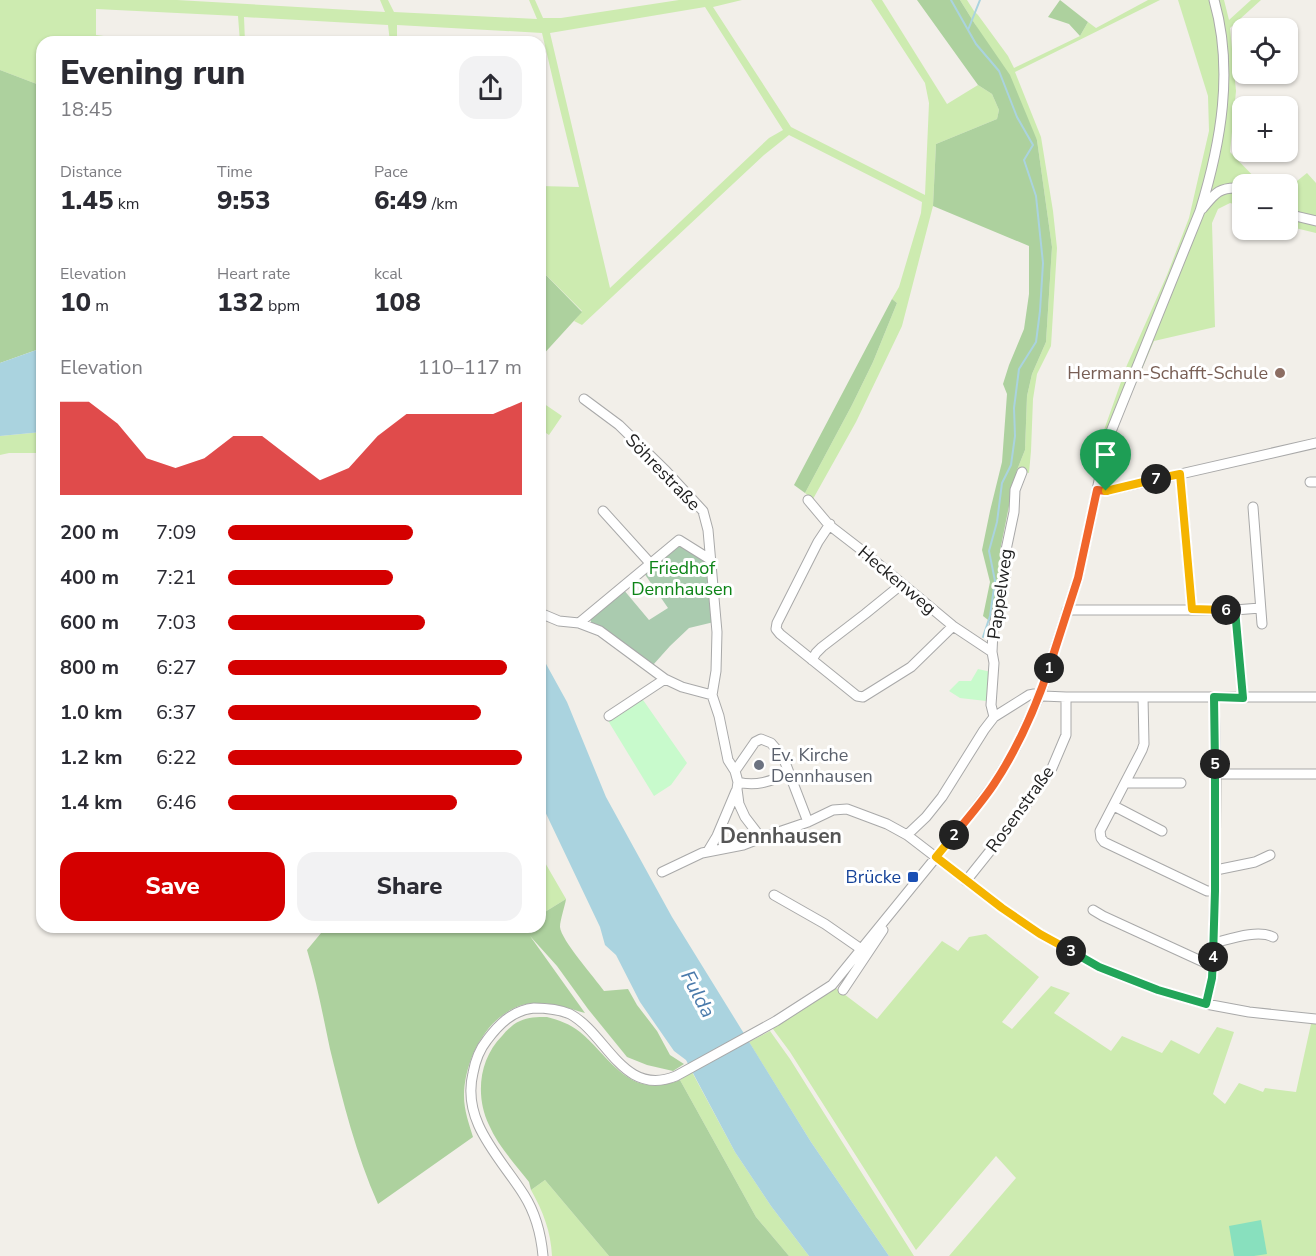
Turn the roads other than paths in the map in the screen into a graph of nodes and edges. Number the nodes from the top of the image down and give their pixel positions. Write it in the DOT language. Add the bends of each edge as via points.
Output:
graph roads {
  1 [pos="1214,0"];
  2 [pos="1210,176"];
  3 [pos="1232,186"];
  4 [pos="1232,188"];
  5 [pos="1200,211"];
  6 [pos="1298,217"];
  7 [pos="1316,221"];
  8 [pos="584,399"];
  9 [pos="1316,443"];
  10 [pos="1022,472"];
  11 [pos="1180,474"];
  12 [pos="1097,490"];
  13 [pos="808,500"];
  14 [pos="1253,507"];
  15 [pos="603,511"];
  16 [pos="830,525"];
  17 [pos="711,561"];
  18 [pos="650,563"];
  19 [pos="902,584"];
  20 [pos="1260,608"];
  21 [pos="1192,609"];
  22 [pos="1067,610"];
  23 [pos="1235,610"];
  24 [pos="546,616"];
  25 [pos="579,623"];
  26 [pos="1262,624"];
  27 [pos="953,626"];
  28 [pos="992,652"];
  29 [pos="812,660"];
  30 [pos="665,679"];
  31 [pos="712,695"];
  32 [pos="1040,695"];
  33 [pos="1066,697"];
  34 [pos="1143,697"];
  35 [pos="1214,697"];
  36 [pos="1316,697"];
  37 [pos="1243,698"];
  38 [pos="609,716"];
  39 [pos="994,717"];
  40 [pos="735,771"];
  41 [pos="788,773"];
  42 [pos="1216,774"];
  43 [pos="1316,774"];
  44 [pos="1125,783"];
  45 [pos="1181,783"];
  46 [pos="737,785"];
  47 [pos="1114,806"];
  48 [pos="808,822"];
  49 [pos="1162,831"];
  50 [pos="907,835"];
  51 [pos="761,838"];
  52 [pos="708,851"];
  53 [pos="1270,855"];
  54 [pos="936,857"];
  55 [pos="1215,870"];
  56 [pos="662,872"];
  57 [pos="966,881"];
  58 [pos="1215,891"];
  59 [pos="774,895"];
  60 [pos="1093,910"];
  61 [pos="887,917"];
  62 [pos="1273,937"];
  63 [pos="1214,943"];
  64 [pos="861,949"];
  65 [pos="1212,966"];
  66 [pos="843,990"];
  67 [pos="1206,1004"];
  68 [pos="1316,1019"];
  69 [pos="543,1256"];
  1 -- 2 [label="street" via="1220,27 1224,94"];
  2 -- 3 [label="street"];
  2 -- 5 [label="street"];
  4 -- 5 [label="street" via="1217,192"];
  5 -- 12 [label="street" via="1108,439"];
  6 -- 7 [label="street"];
  8 -- 17 [label="street, Söhrestraße" via="619,425 703,511"];
  9 -- 11 [label="street"];
  10 -- 28 [label="street, Pappelweg"];
  11 -- 12 [label="street"];
  11 -- 21 [label="street"];
  12 -- 22 [label="street"];
  13 -- 16 [label="street, Heckenweg"];
  14 -- 20 [label="street"];
  15 -- 18 [label="street"];
  16 -- 19 [label="street, Heckenweg"];
  16 -- 29 [label="street" via="776,629"];
  17 -- 18 [label="street" via="679,540"];
  17 -- 31 [label="street, Söhrestraße" via="717,651"];
  18 -- 25 [label="street"];
  19 -- 27 [label="street, Heckenweg"];
  19 -- 29 [label="street" via="822,647"];
  20 -- 23 [label="street"];
  20 -- 26 [label="street"];
  21 -- 22 [label="street"];
  21 -- 23 [label="street"];
  22 -- 32 [label="street"];
  23 -- 37 [label="street"];
  24 -- 25 [label="street"];
  25 -- 30 [label="street" via="600,631"];
  27 -- 28 [label="street, Heckenweg"];
  27 -- 29 [label="street" via="911,668 863,697"];
  28 -- 39 [label="street, Pappelweg"];
  30 -- 31 [label="street"];
  30 -- 38 [label="street"];
  31 -- 40 [label="street, Söhrestraße" via="728,760"];
  32 -- 33 [label="street"];
  32 -- 39 [label="street" via="1029,695"];
  32 -- 54 [label="street" via="994,784"];
  33 -- 34 [label="street"];
  33 -- 57 [label="street, Rosenstraße" via="1066,735 1052,768"];
  34 -- 35 [label="street"];
  34 -- 44 [label="street" via="1144,744"];
  35 -- 37 [label="street"];
  35 -- 42 [label="street"];
  36 -- 37 [label="street"];
  39 -- 50 [label="street" via="942,797"];
  40 -- 41 [label="street" via="761,739 777,750"];
  40 -- 46 [label="street, Söhrestraße"];
  41 -- 46 [label="street" via="769,782"];
  41 -- 48 [label="street"];
  42 -- 43 [label="street"];
  42 -- 55 [label="street"];
  44 -- 45 [label="street"];
  44 -- 47 [label="street"];
  46 -- 51 [label="street, Söhrestraße" via="738,804"];
  46 -- 52 [label="street"];
  47 -- 49 [label="street"];
  47 -- 58 [label="street" via="1100,831 1104,842 1207,891"];
  48 -- 50 [label="street" via="834,810 847,809"];
  48 -- 51 [label="street"];
  50 -- 54 [label="street"];
  51 -- 52 [label="street"];
  52 -- 56 [label="street"];
  53 -- 55 [label="street"];
  54 -- 57 [label="street"];
  54 -- 61 [label="street"];
  55 -- 58 [label="street"];
  57 -- 67 [label="street" via="1040,934 1099,967"];
  58 -- 63 [label="street"];
  59 -- 64 [label="street"];
  60 -- 65 [label="street"];
  61 -- 64 [label="street"];
  61 -- 66 [label="street" via="886,926"];
  62 -- 63 [label="street" via="1258,934"];
  63 -- 65 [label="street"];
  64 -- 69 [label="street" via="831,985 790,1013 671,1078 639,1078 618,1063 581,1022 548,1007 524,1009 497,1027 484,1043 471,1079 475,1119 535,1216"];
  65 -- 67 [label="street"];
  67 -- 68 [label="street"];
}
